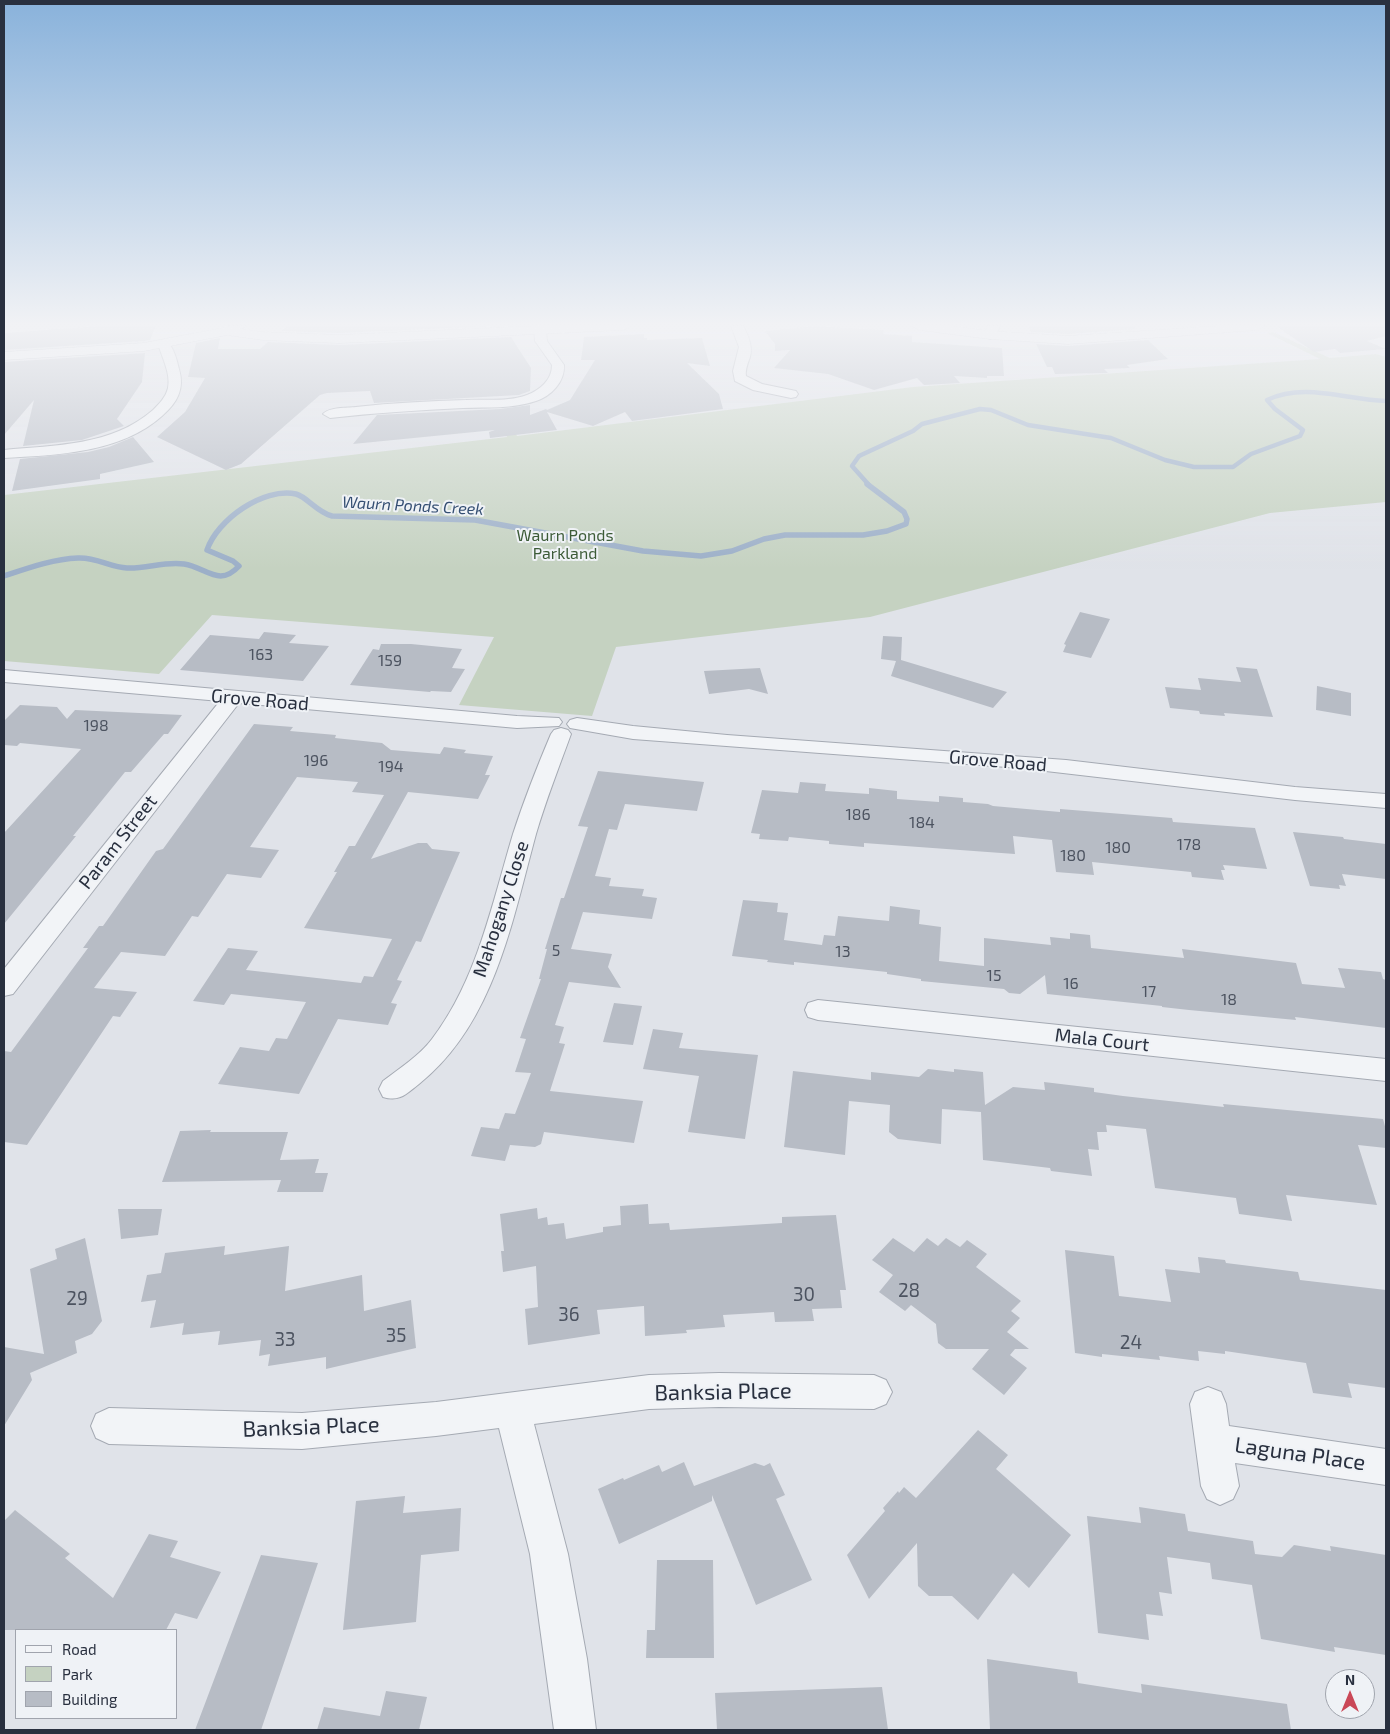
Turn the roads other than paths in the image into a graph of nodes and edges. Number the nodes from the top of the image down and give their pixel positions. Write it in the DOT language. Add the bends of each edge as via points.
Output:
graph roads {
  1 [pos="163,407"];
  2 [pos="406,407"];
  3 [pos="330,414"];
  4 [pos="4,454"];
  5 [pos="4,676"];
  6 [pos="233,698"];
  7 [pos="562,728"];
  8 [pos="1386,801"];
  9 [pos="5,984"];
  10 [pos="818,1010"];
  11 [pos="1386,1070"];
  12 [pos="393,1090"];
  13 [pos="874,1392"];
  14 [pos="1208,1404"];
  15 [pos="512,1408"];
  16 [pos="109,1426"];
  17 [pos="1214,1442"];
  18 [pos="1386,1467"];
  19 [pos="1220,1486"];
  20 [pos="575,1730"];
  1 -- 4 [label="street" via="154,418 116,437"];
  2 -- 3 [label="street"];
  5 -- 6 [label="street, Grove Road"];
  6 -- 7 [label="street, Grove Road"];
  6 -- 9 [label="street, Param Street"];
  7 -- 8 [label="street, Grove Road" via="1024,763 1230,788"];
  7 -- 12 [label="street, Mahogany Close" via="521,846 486,967 440,1047"];
  10 -- 11 [label="street, Mala Court"];
  13 -- 15 [label="street, Banksia Place" via="649,1392"];
  14 -- 17 [label="street, Laguna Place"];
  15 -- 16 [label="street, Banksia Place" via="389,1424 302,1430"];
  15 -- 20 [label="street" via="549,1554"];
  17 -- 18 [label="street, Laguna Place"];
  17 -- 19 [label="street, Laguna Place"];
}
